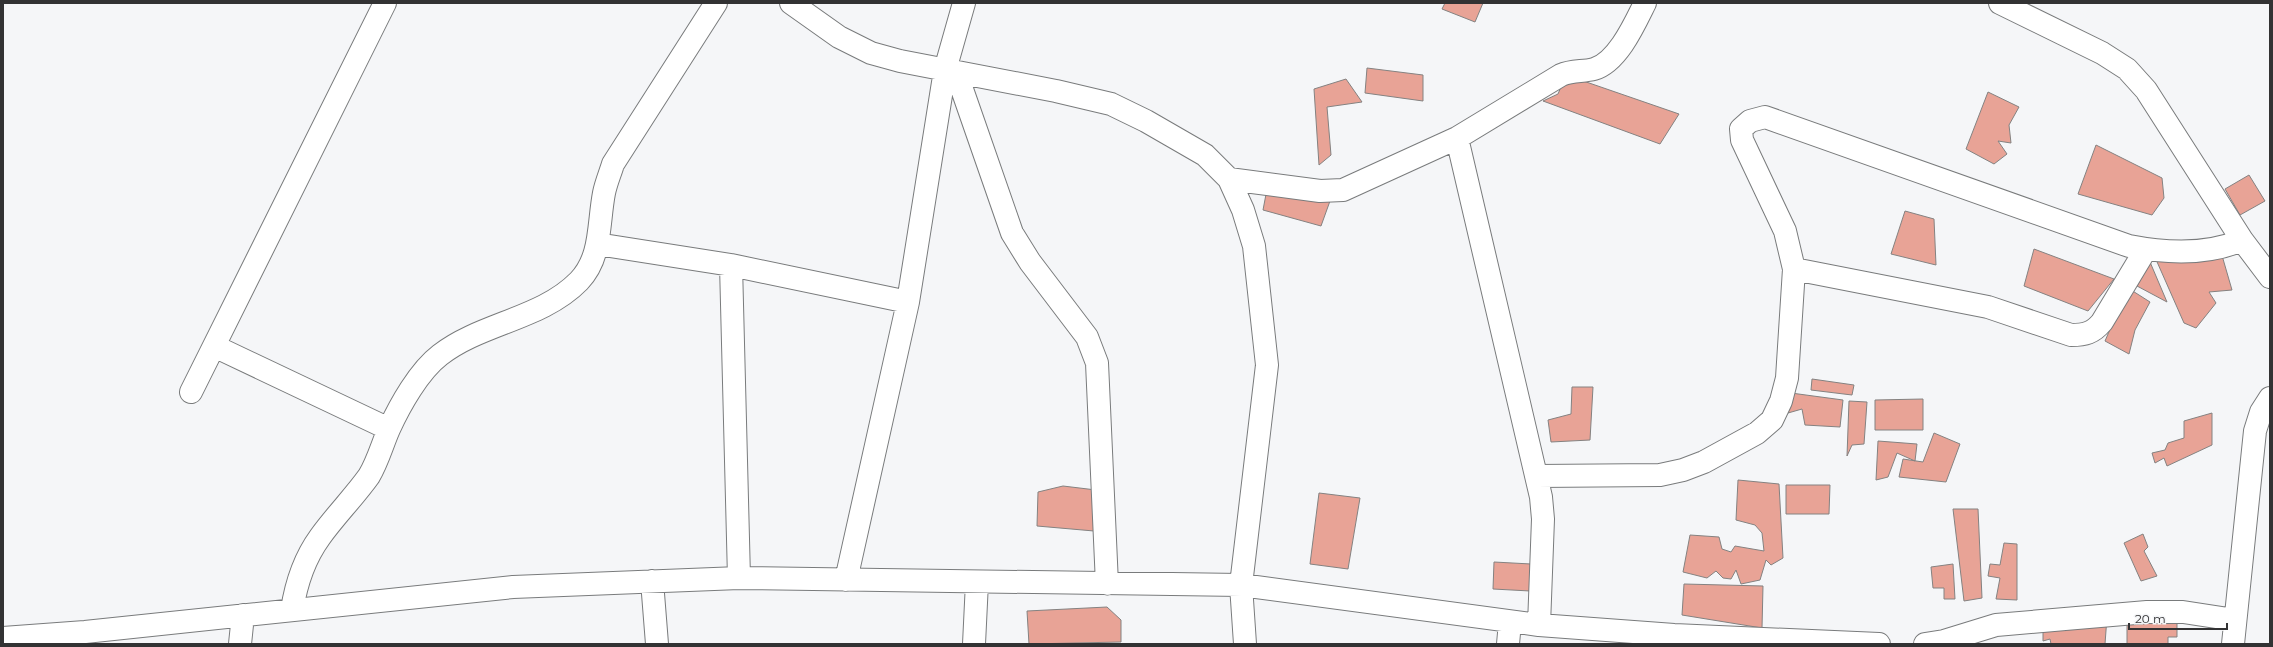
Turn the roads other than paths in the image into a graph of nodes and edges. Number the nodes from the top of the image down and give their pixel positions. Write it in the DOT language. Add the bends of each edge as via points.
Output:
graph roads {
  1 [pos="385,3"];
  2 [pos="716,3"];
  3 [pos="791,3"];
  4 [pos="964,3"];
  5 [pos="1645,3"];
  6 [pos="2000,3"];
  7 [pos="950,71"];
  8 [pos="1457,138"];
  9 [pos="1229,179"];
  10 [pos="2242,240"];
  11 [pos="597,244"];
  12 [pos="2146,249"];
  13 [pos="732,265"];
  14 [pos="1794,269"];
  15 [pos="2270,278"];
  16 [pos="908,302"];
  17 [pos="214,346"];
  18 [pos="191,392"];
  19 [pos="2270,398"];
  20 [pos="389,429"];
  21 [pos="1537,476"];
  22 [pos="739,578"];
  23 [pos="846,580"];
  24 [pos="652,581"];
  25 [pos="977,582"];
  26 [pos="1107,584"];
  27 [pos="1241,586"];
  28 [pos="287,611"];
  29 [pos="249,615"];
  30 [pos="2235,620"];
  31 [pos="1510,622"];
  32 [pos="1539,624"];
  33 [pos="3,638"];
  34 [pos="1674,640"];
  35 [pos="240,644"];
  36 [pos="657,644"];
  37 [pos="974,644"];
  38 [pos="1245,644"];
  39 [pos="1508,644"];
  40 [pos="1880,644"];
  41 [pos="1925,644"];
  42 [pos="2233,644"];
  1 -- 17 [label="street"];
  2 -- 11 [label="street" via="613,164 604,193"];
  3 -- 7 [label="street" via="839,36 871,53"];
  4 -- 7 [label="street"];
  5 -- 8 [label="street" via="1630,34 1612,56 1595,68 1570,71 1561,75"];
  6 -- 10 [label="street" via="2102,53 2127,69 2146,90"];
  7 -- 9 [label="street" via="1111,104 1205,155"];
  7 -- 16 [label="street"];
  7 -- 26 [label="street" via="1012,233 1030,262 1087,337 1097,363"];
  8 -- 9 [label="street" via="1343,190 1320,191"];
  8 -- 21 [label="street"];
  9 -- 27 [label="street" via="1243,210 1254,246 1268,365"];
  10 -- 12 [label="street" via="2202,250"];
  10 -- 15 [label="street"];
  11 -- 13 [label="street"];
  11 -- 20 [label="street" via="593,261 579,282 552,301 440,354 421,373"];
  12 -- 14 [label="street" via="2102,322 2094,332 2082,335 2071,335 1988,307"];
  12 -- 14 [label="street" via="2129,246 1765,117 1750,121 1741,129 1742,140 1784,231"];
  13 -- 16 [label="street"];
  13 -- 22 [label="street"];
  14 -- 21 [label="street" via="1787,378 1782,401 1772,420 1757,433 1704,462 1660,475"];
  16 -- 23 [label="street"];
  17 -- 18 [label="street"];
  17 -- 20 [label="street"];
  19 -- 30 [label="street" via="2261,412 2255,431"];
  20 -- 28 [label="street" via="368,476 318,538"];
  21 -- 32 [label="street" via="1543,519"];
  22 -- 23 [label="street"];
  22 -- 24 [label="street"];
  23 -- 25 [label="street"];
  24 -- 28 [label="street" via="513,587"];
  24 -- 36 [label="street"];
  25 -- 26 [label="street"];
  25 -- 37 [label="street"];
  26 -- 27 [label="street"];
  27 -- 31 [label="street"];
  27 -- 38 [label="street"];
  28 -- 29 [label="street"];
  29 -- 33 [label="street" via="50,636"];
  29 -- 35 [label="street"];
  30 -- 41 [label="street" via="2183,612 2147,612 1996,625 1944,641"];
  30 -- 42 [label="street"];
  31 -- 32 [label="street"];
  31 -- 39 [label="street"];
  32 -- 34 [label="street"];
  34 -- 40 [label="street"];
}
